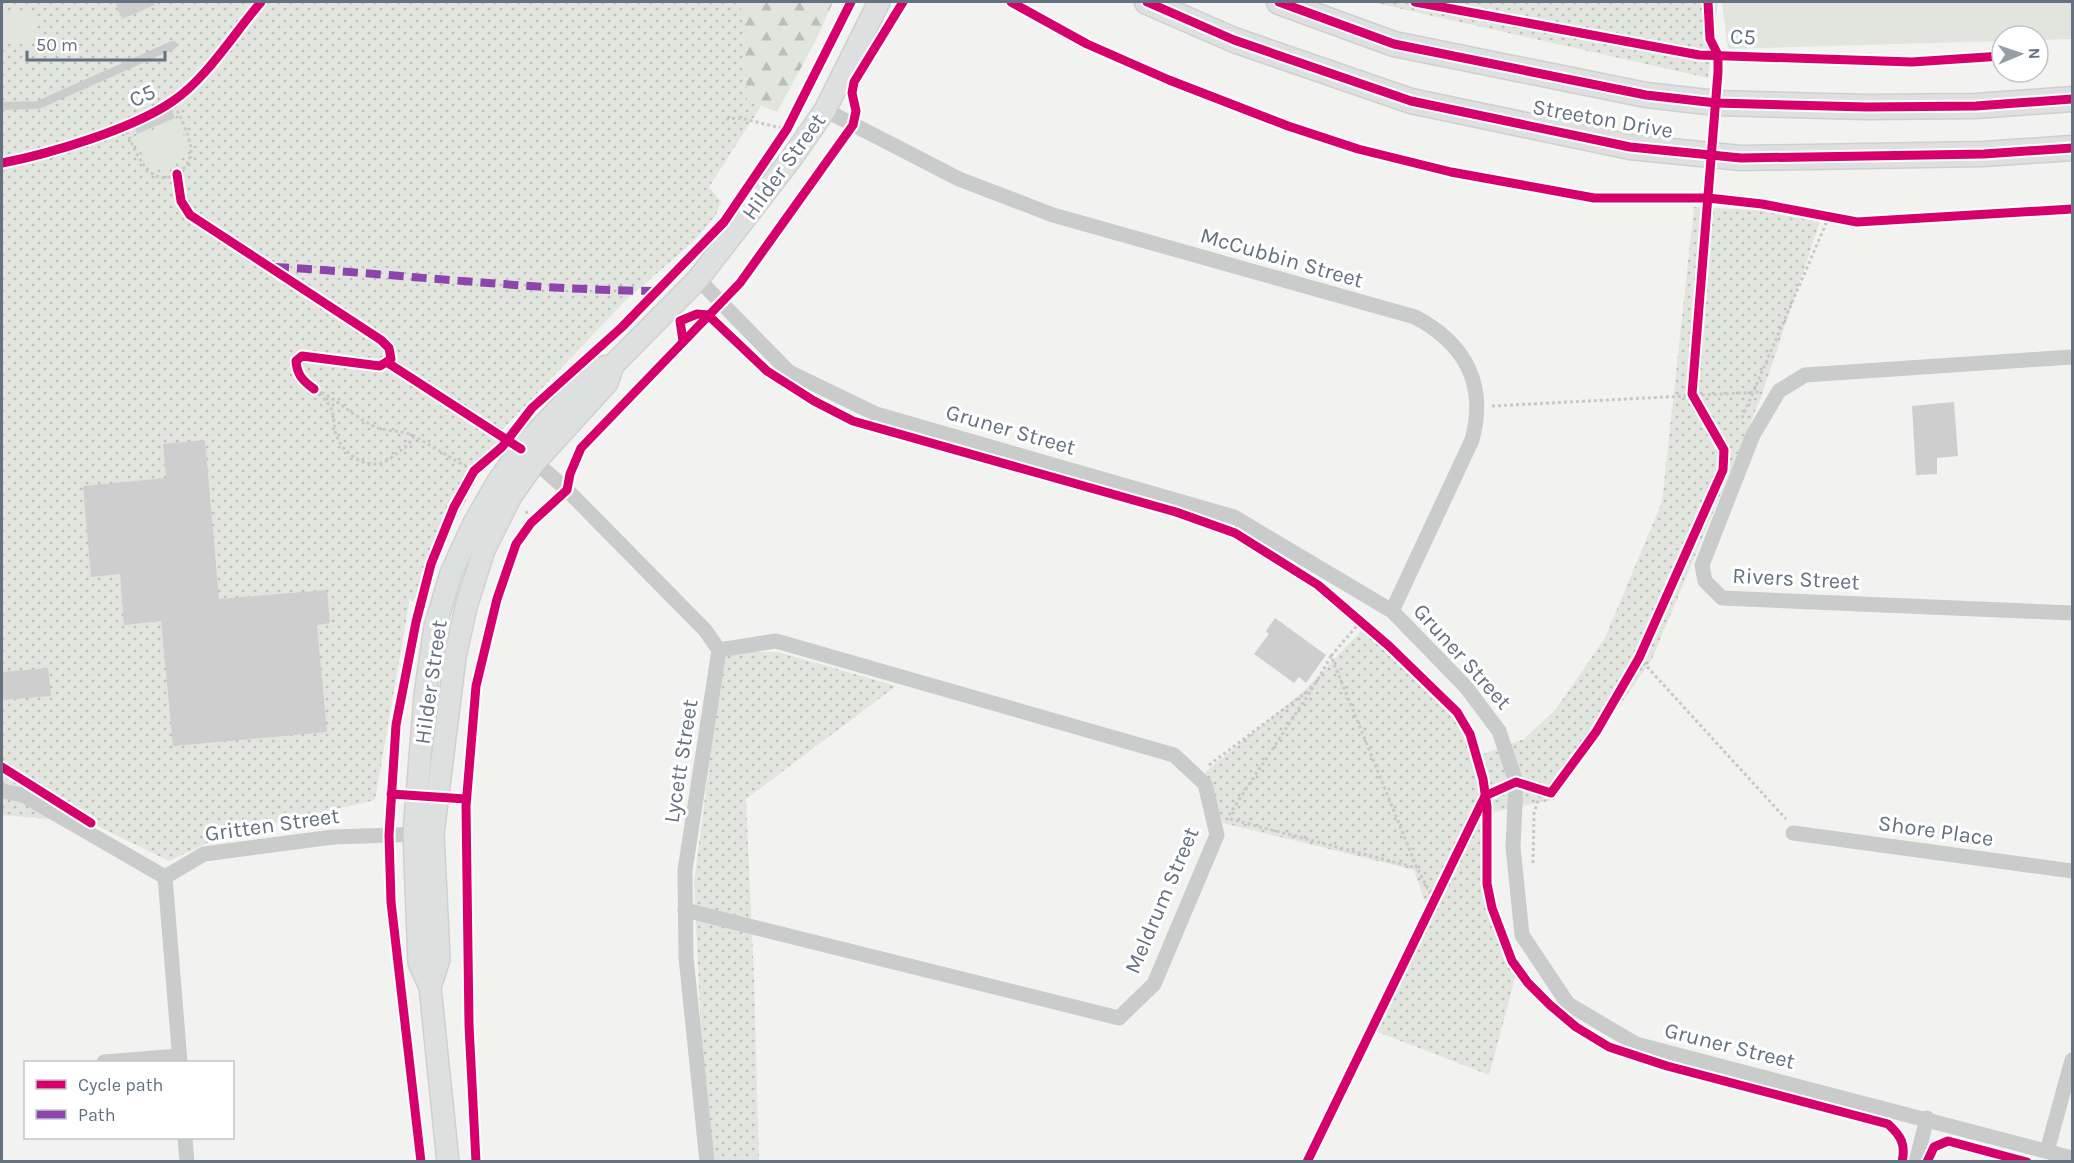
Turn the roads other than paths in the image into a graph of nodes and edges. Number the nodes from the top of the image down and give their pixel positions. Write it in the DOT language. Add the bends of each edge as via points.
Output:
graph roads {
  1 [pos="879,2"];
  2 [pos="1147,2"];
  3 [pos="1279,2"];
  4 [pos="173,45"];
  5 [pos="2073,99"];
  6 [pos="2,106"];
  7 [pos="825,110"];
  8 [pos="2073,148"];
  9 [pos="699,279"];
  10 [pos="2073,357"];
  11 [pos="528,455"];
  12 [pos="1392,611"];
  13 [pos="2073,613"];
  14 [pos="719,650"];
  15 [pos="2,791"];
  16 [pos="424,833"];
  17 [pos="1793,833"];
  18 [pos="2073,871"];
  19 [pos="165,877"];
  20 [pos="685,910"];
  21 [pos="180,1059"];
  22 [pos="2073,1060"];
  23 [pos="129,1061"];
  24 [pos="1927,1118"];
  25 [pos="186,1139"];
  26 [pos="2047,1151"];
  27 [pos="2073,1158"];
  28 [pos="187,1161"];
  29 [pos="448,1161"];
  30 [pos="709,1161"];
  31 [pos="1916,1161"];
  1 -- 7 [label="street, Hilder Street"];
  2 -- 8 [label="main road, Streeton Drive" via="1234,40 1411,101 1630,147 1741,158 1984,154"];
  3 -- 5 [label="main road, Streeton Drive" via="1394,44 1646,95 1716,103 1868,106 1976,106"];
  4 -- 6 [label="lane" via="38,105"];
  7 -- 9 [label="street, Hilder Street" via="790,136 791,159"];
  7 -- 12 [label="street, McCubbin Street" via="959,179 1053,215 1415,317 1436,328 1458,350 1476,387 1478,407 1472,440"];
  9 -- 11 [label="street, Hilder Street" via="613,364 596,369"];
  9 -- 12 [label="street, Gruner Street" via="789,372 876,414 1234,517"];
  10 -- 13 [label="street, Rivers Street" via="1805,375 1779,391 1753,435 1702,565 1704,581 1722,598"];
  11 -- 14 [label="street" via="705,630"];
  11 -- 16 [label="street, Hilder Street" via="474,523 451,573 435,627 425,695"];
  12 -- 24 [label="street, Gruner Street" via="1466,687 1499,731 1516,782 1513,847 1522,935 1568,1004 1636,1044"];
  14 -- 20 [label="street, Lycett Street" via="685,870"];
  14 -- 20 [label="street, Meldrum Street" via="777,641 1174,755 1205,784 1220,816 1218,835 1154,984 1119,1018"];
  15 -- 19 [label="street" via="23,795"];
  16 -- 19 [label="street, Gritten Street" via="333,837 204,854"];
  16 -- 29 [label="street, Hilder Street" via="420,963 430,987"];
  17 -- 18 [label="street, Shore Place"];
  19 -- 21 [label="street"];
  20 -- 30 [label="street, Lycett Street" via="686,957"];
  21 -- 23 [label="street"];
  22 -- 26 [label="street"];
  24 -- 26 [label="street, Gruner Street"];
  24 -- 31 [label="street"];
  25 -- 28 [label="street"];
  26 -- 27 [label="street, Gruner Street"];
}
